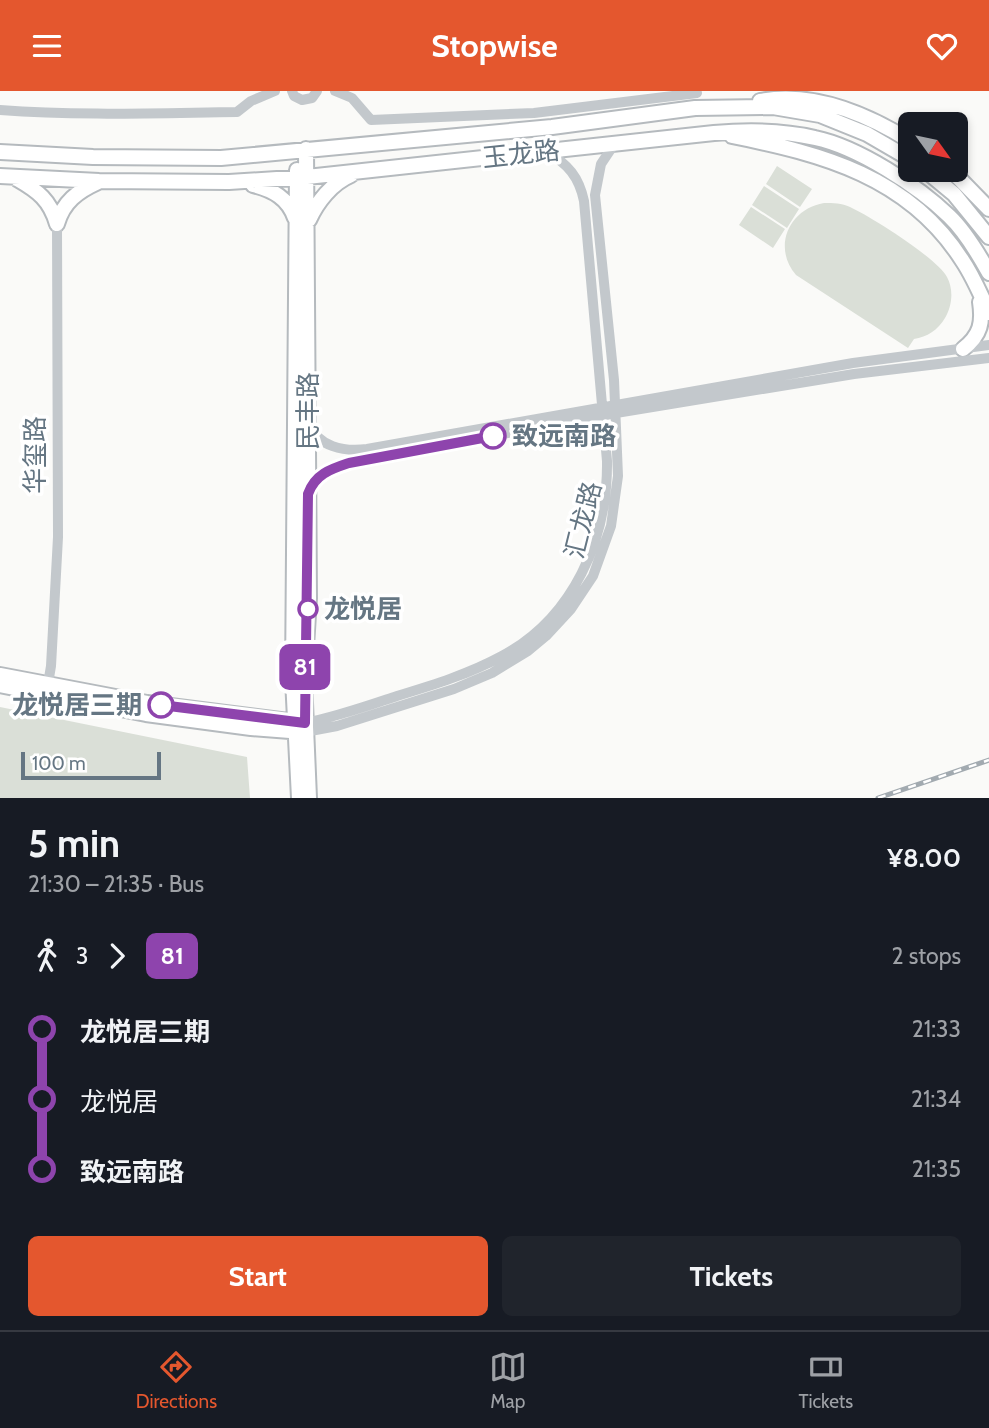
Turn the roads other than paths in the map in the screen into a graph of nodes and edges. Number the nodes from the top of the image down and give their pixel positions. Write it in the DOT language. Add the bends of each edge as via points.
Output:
graph roads {
  1 [pos="275,91"];
  2 [pos="292,91"];
  3 [pos="317,91"];
  4 [pos="335,91"];
  5 [pos="696,97"];
  6 [pos="727,107"];
  7 [pos="0,110"];
  8 [pos="714,133"];
  9 [pos="898,135"];
  10 [pos="615,143"];
  11 [pos="302,150"];
  12 [pos="0,152"];
  13 [pos="547,152"];
  14 [pos="898,152"];
  15 [pos="361,171"];
  16 [pos="6,177"];
  17 [pos="302,178"];
  18 [pos="99,181"];
  19 [pos="238,182"];
  20 [pos="940,182"];
  21 [pos="963,182"];
  22 [pos="989,209"];
  23 [pos="302,223"];
  24 [pos="57,224"];
  25 [pos="989,237"];
  26 [pos="989,273"];
  27 [pos="979,290"];
  28 [pos="989,313"];
  29 [pos="989,345"];
  30 [pos="963,349"];
  31 [pos="989,358"];
  32 [pos="610,409"];
  33 [pos="308,422"];
  34 [pos="308,494"];
  35 [pos="0,675"];
  36 [pos="47,684"];
  37 [pos="0,685"];
  38 [pos="300,728"];
  39 [pos="299,798"];
  40 [pos="309,798"];
  1 -- 7 [label="street" via="237,112"];
  2 -- 3 [label="street" via="302,100"];
  4 -- 5 [label="street" via="352,97 371,120 534,113"];
  5 -- 6 [label="main road, 玉龙路"];
  5 -- 11 [label="main road, 玉龙路" via="552,127"];
  6 -- 9 [label="main road" via="781,97 808,99 858,114"];
  6 -- 14 [label="main road, 玉龙路" via="774,107 820,115"];
  8 -- 10 [label="main road, 玉龙路"];
  8 -- 26 [label="main road, 玉龙路" via="785,132 818,138 852,152 919,190 951,217"];
  8 -- 27 [label="main road" via="805,151 875,180 924,215 944,236"];
  10 -- 13 [label="main road, 玉龙路"];
  10 -- 32 [label="street, 汇龙路" via="601,164 595,195"];
  11 -- 12 [label="main road, 玉龙路" via="221,158"];
  11 -- 17 [label="main road, 民丰路"];
  13 -- 15 [label="main road, 玉龙路"];
  13 -- 32 [label="street, 汇龙路" via="573,172 582,189"];
  15 -- 17 [label="main road, 玉龙路"];
  15 -- 23 [label="main road" via="344,178"];
  16 -- 18 [label="main road, 玉龙路"];
  16 -- 24 [label="main road" via="41,194"];
  17 -- 19 [label="main road, 玉龙路"];
  17 -- 23 [label="main road, 民丰路"];
  18 -- 19 [label="main road, 玉龙路"];
  18 -- 24 [label="main road" via="71,199"];
  19 -- 23 [label="main road" via="280,195"];
  20 -- 25 [label="main road"];
  21 -- 22 [label="main road"];
  23 -- 33 [label="main road, 民丰路"];
  23 -- 38 [label="main road, 民丰路"];
  24 -- 36 [label="street, 华玺路" via="58,537"];
  27 -- 28 [label="main road"];
  27 -- 30 [label="main road" via="981,328"];
  29 -- 30 [label="street"];
  30 -- 32 [label="street" via="853,363"];
  31 -- 32 [label="street"];
  32 -- 33 [label="street" via="355,450 325,443"];
  32 -- 34 [label="street" via="349,463 320,475"];
  32 -- 38 [label="street, 汇龙路" via="618,476 611,526 593,576 559,623 528,651 474,681 337,726"];
  33 -- 34 [label="main road, 民丰路"];
  34 -- 38 [label="main road, 民丰路"];
  35 -- 36 [label="main road"];
  36 -- 38 [label="main road"];
  37 -- 38 [label="main road" via="146,714"];
  38 -- 39 [label="main road, 民丰路"];
  38 -- 40 [label="main road, 民丰路"];
}
